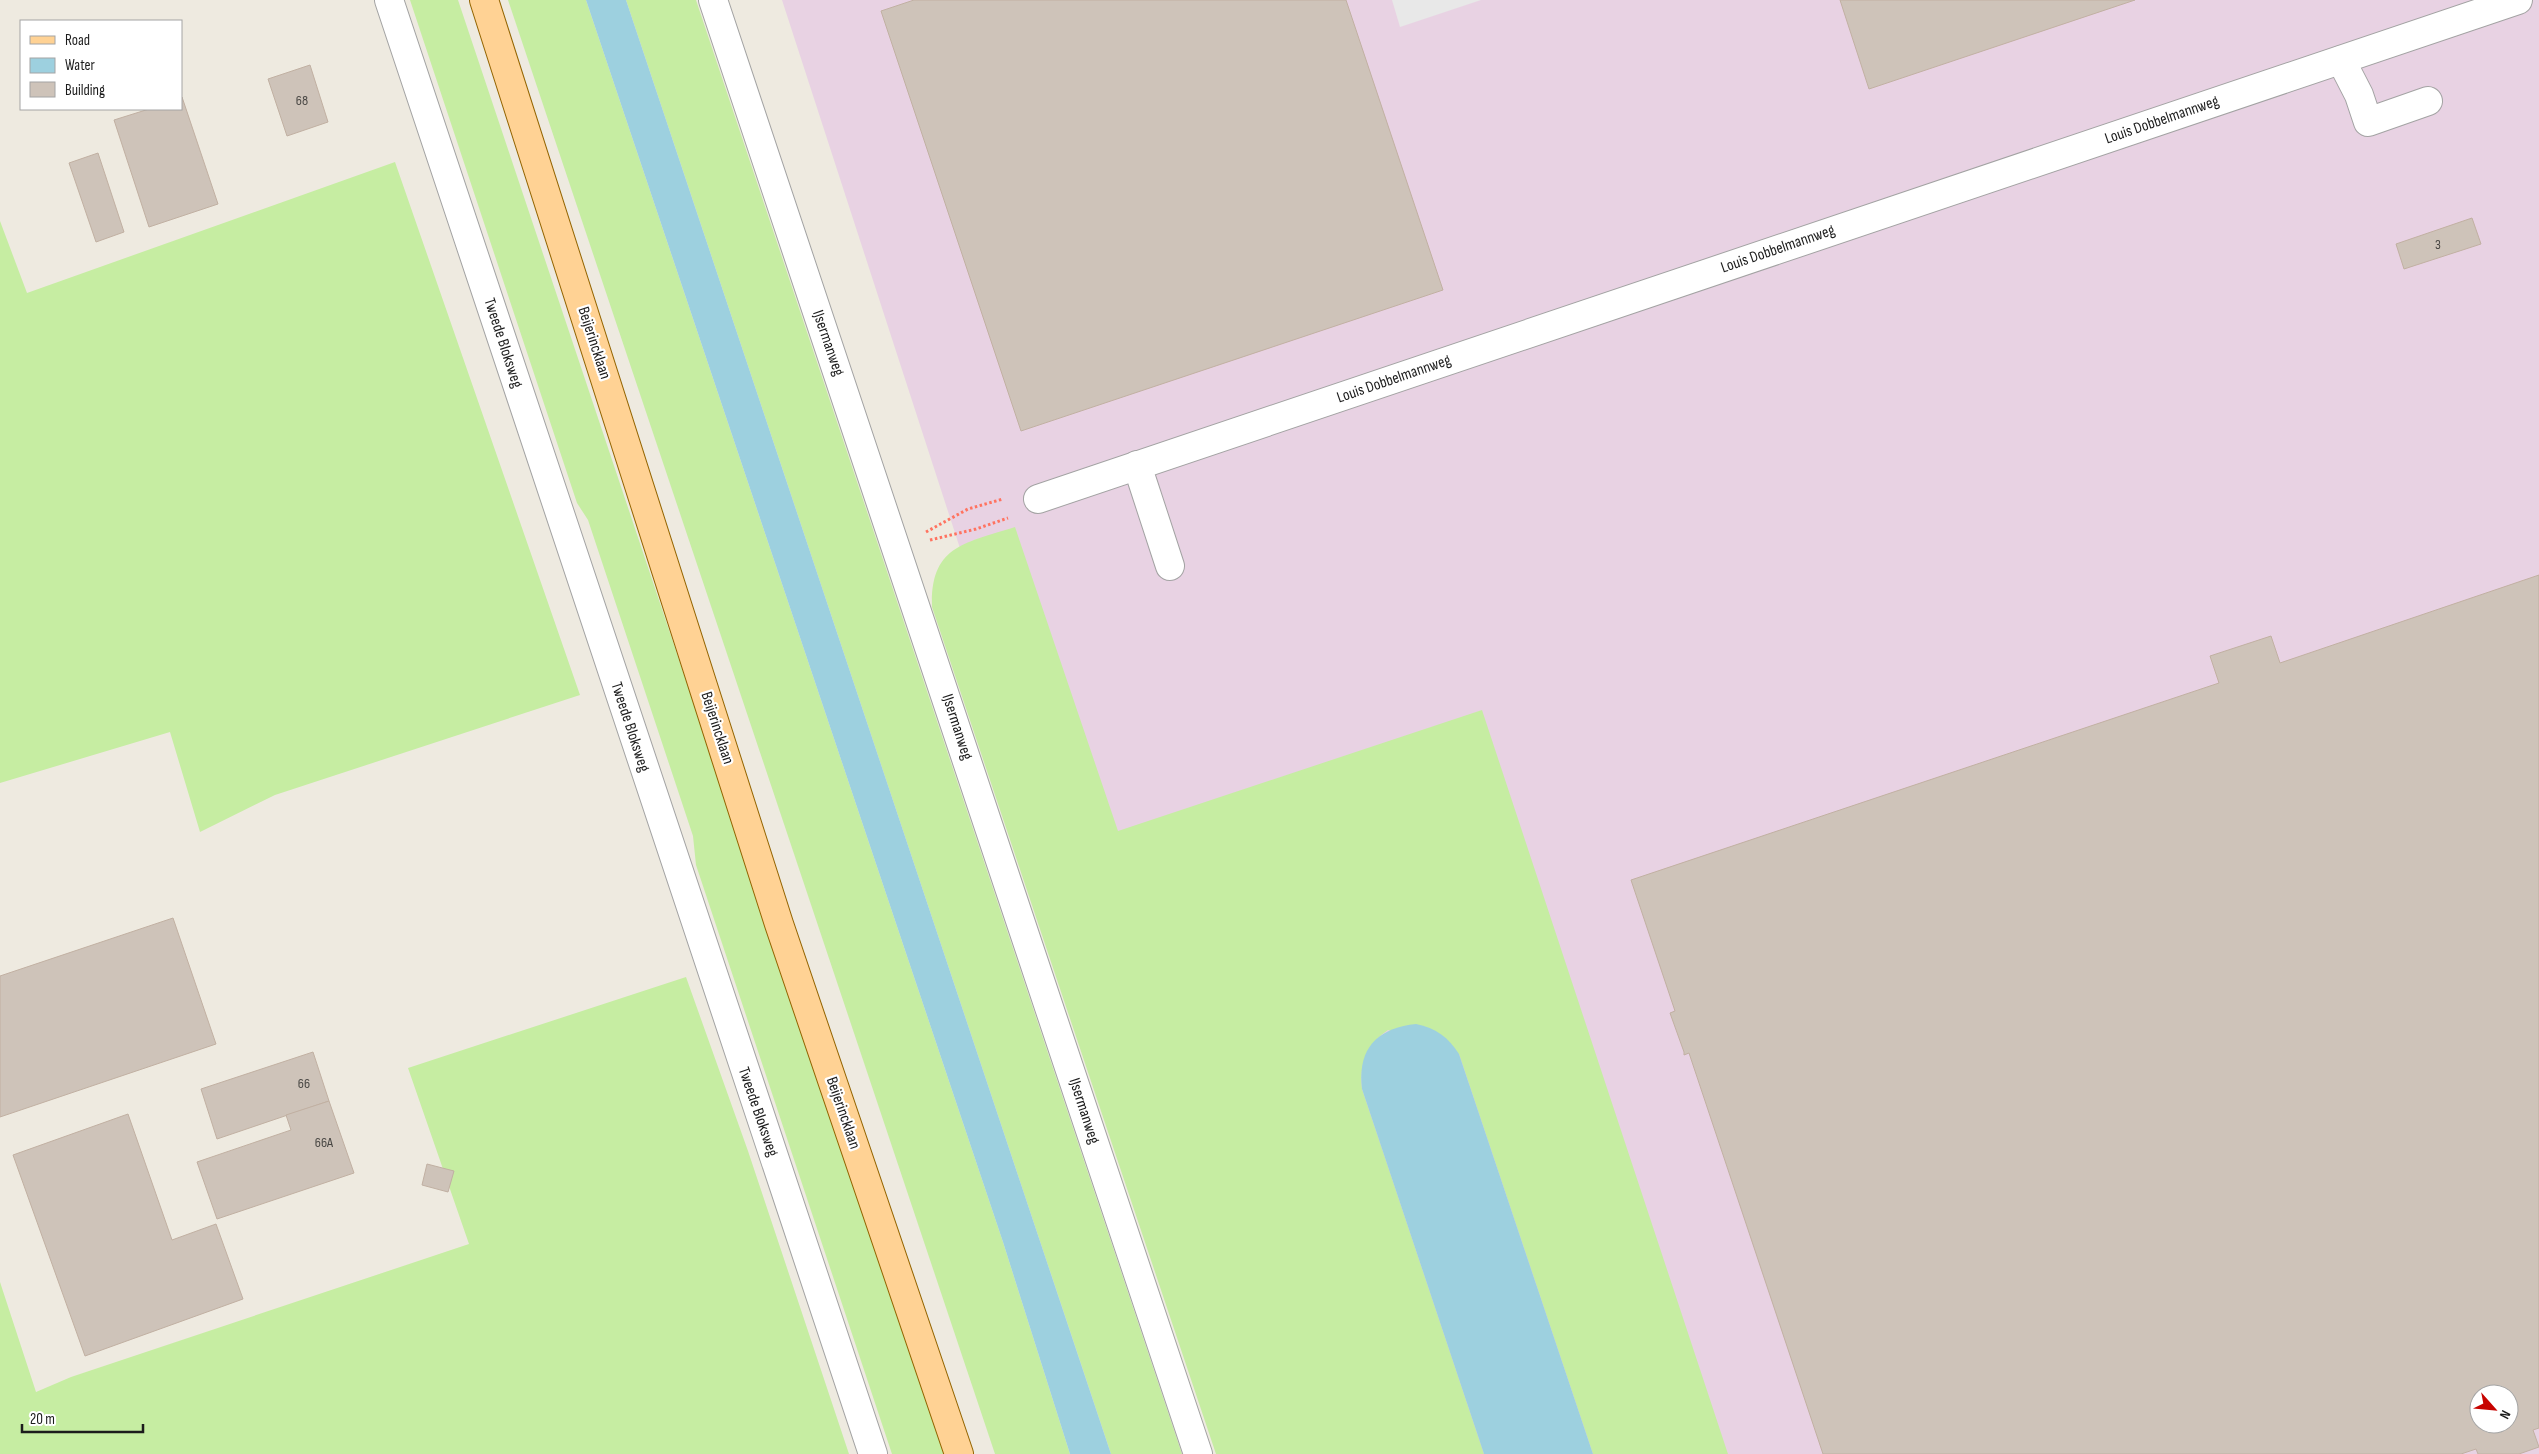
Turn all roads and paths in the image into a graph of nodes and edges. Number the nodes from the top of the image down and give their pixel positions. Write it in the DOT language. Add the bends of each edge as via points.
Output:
graph roads {
  1 [pos="389,0"];
  2 [pos="484,0"];
  3 [pos="713,0"];
  4 [pos="2518,0"];
  5 [pos="2341,60"];
  6 [pos="2428,101"];
  7 [pos="1137,465"];
  8 [pos="1038,499"];
  9 [pos="897,547"];
  10 [pos="1170,566"];
  11 [pos="873,1454"];
  12 [pos="959,1454"];
  13 [pos="1198,1454"];
  1 -- 11 [label="street, Tweede Bloksweg"];
  2 -- 12 [label="main road, Beijerincklaan" via="776,915"];
  3 -- 9 [label="street, IJsermanweg"];
  4 -- 5 [label="street, Louis Dobbelmannweg"];
  5 -- 6 [label="street" via="2368,122"];
  5 -- 7 [label="street, Louis Dobbelmannweg"];
  7 -- 8 [label="street, Louis Dobbelmannweg"];
  7 -- 10 [label="street"];
  8 -- 9 [label="path" via="1005,519 983,527"];
  8 -- 9 [label="path" via="1000,499 968,509"];
  9 -- 13 [label="street, IJsermanweg"];
}
